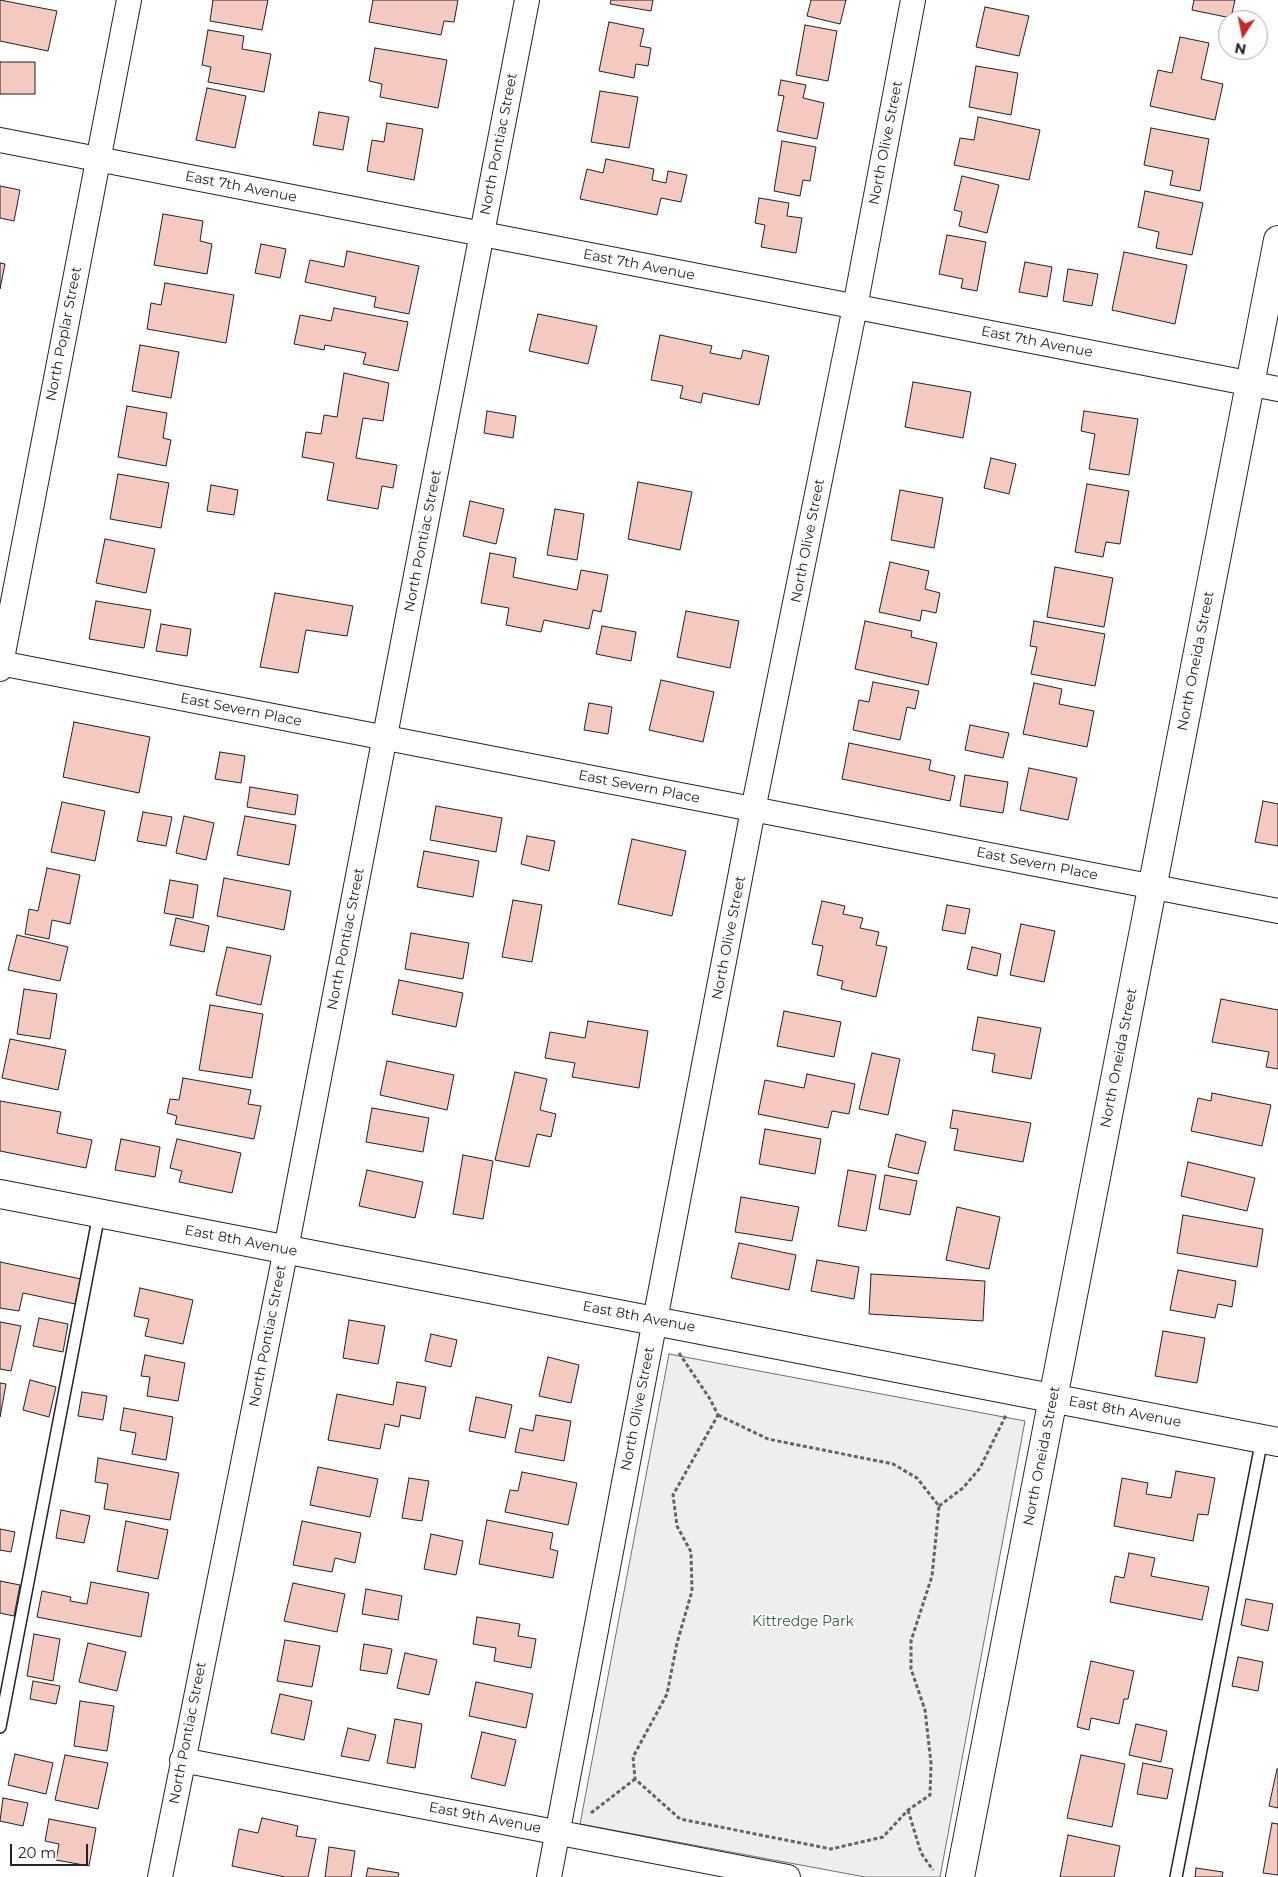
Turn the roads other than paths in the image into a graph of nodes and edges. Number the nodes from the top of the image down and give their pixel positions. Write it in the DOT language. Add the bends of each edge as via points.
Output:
graph roads {
  1 [pos="129,0"];
  2 [pos="527,0"];
  3 [pos="913,0"];
  4 [pos="0,140"];
  5 [pos="98,159"];
  6 [pos="482,234"];
  7 [pos="1278,240"];
  8 [pos="855,307"];
  9 [pos="1250,384"];
  10 [pos="1278,389"];
  11 [pos="0,665"];
  12 [pos="385,738"];
  13 [pos="754,810"];
  14 [pos="1152,887"];
  15 [pos="1278,911"];
  16 [pos="0,1194"];
  17 [pos="99,1213"];
  18 [pos="286,1249"];
  19 [pos="654,1320"];
  20 [pos="1053,1398"];
  21 [pos="1270,1440"];
  22 [pos="0,1727"];
  23 [pos="182,1760"];
  24 [pos="559,1827"];
  25 [pos="160,1877"];
  26 [pos="549,1877"];
  27 [pos="788,1877"];
  28 [pos="960,1877"];
  29 [pos="1176,1877"];
  1 -- 5 [label="street, North Poplar Street"];
  2 -- 6 [label="street, North Pontiac Street"];
  3 -- 8 [label="street, North Olive Street"];
  4 -- 5 [label="street, East 7th Avenue"];
  5 -- 6 [label="street, East 7th Avenue"];
  5 -- 11 [label="street, North Poplar Street"];
  6 -- 8 [label="street, East 7th Avenue"];
  6 -- 12 [label="street, North Pontiac Street"];
  7 -- 9 [label="street, North Oneida Street"];
  8 -- 9 [label="street, East 7th Avenue"];
  8 -- 13 [label="street, North Olive Street"];
  9 -- 10 [label="street, East 7th Avenue"];
  9 -- 14 [label="street, North Oneida Street"];
  11 -- 12 [label="street, East Severn Place"];
  12 -- 13 [label="street, East Severn Place"];
  12 -- 18 [label="street, North Pontiac Street"];
  13 -- 14 [label="street, East Severn Place"];
  13 -- 19 [label="street, North Olive Street"];
  14 -- 15 [label="street, East Severn Place"];
  14 -- 20 [label="street, North Oneida Street"];
  16 -- 17 [label="street, East 8th Avenue"];
  17 -- 18 [label="street, East 8th Avenue"];
  17 -- 22 [label="lane"];
  18 -- 19 [label="street, East 8th Avenue"];
  18 -- 23 [label="street, North Pontiac Street"];
  19 -- 20 [label="street, East 8th Avenue"];
  19 -- 24 [label="street, North Olive Street"];
  20 -- 21 [label="street, East 8th Avenue"];
  20 -- 28 [label="street, North Oneida Street"];
  21 -- 29 [label="lane"];
  23 -- 24 [label="street, East 9th Avenue"];
  23 -- 25 [label="street, North Pontiac Street"];
  24 -- 26 [label="street, North Olive Street"];
  24 -- 27 [label="street, East 9th Avenue"];
}
